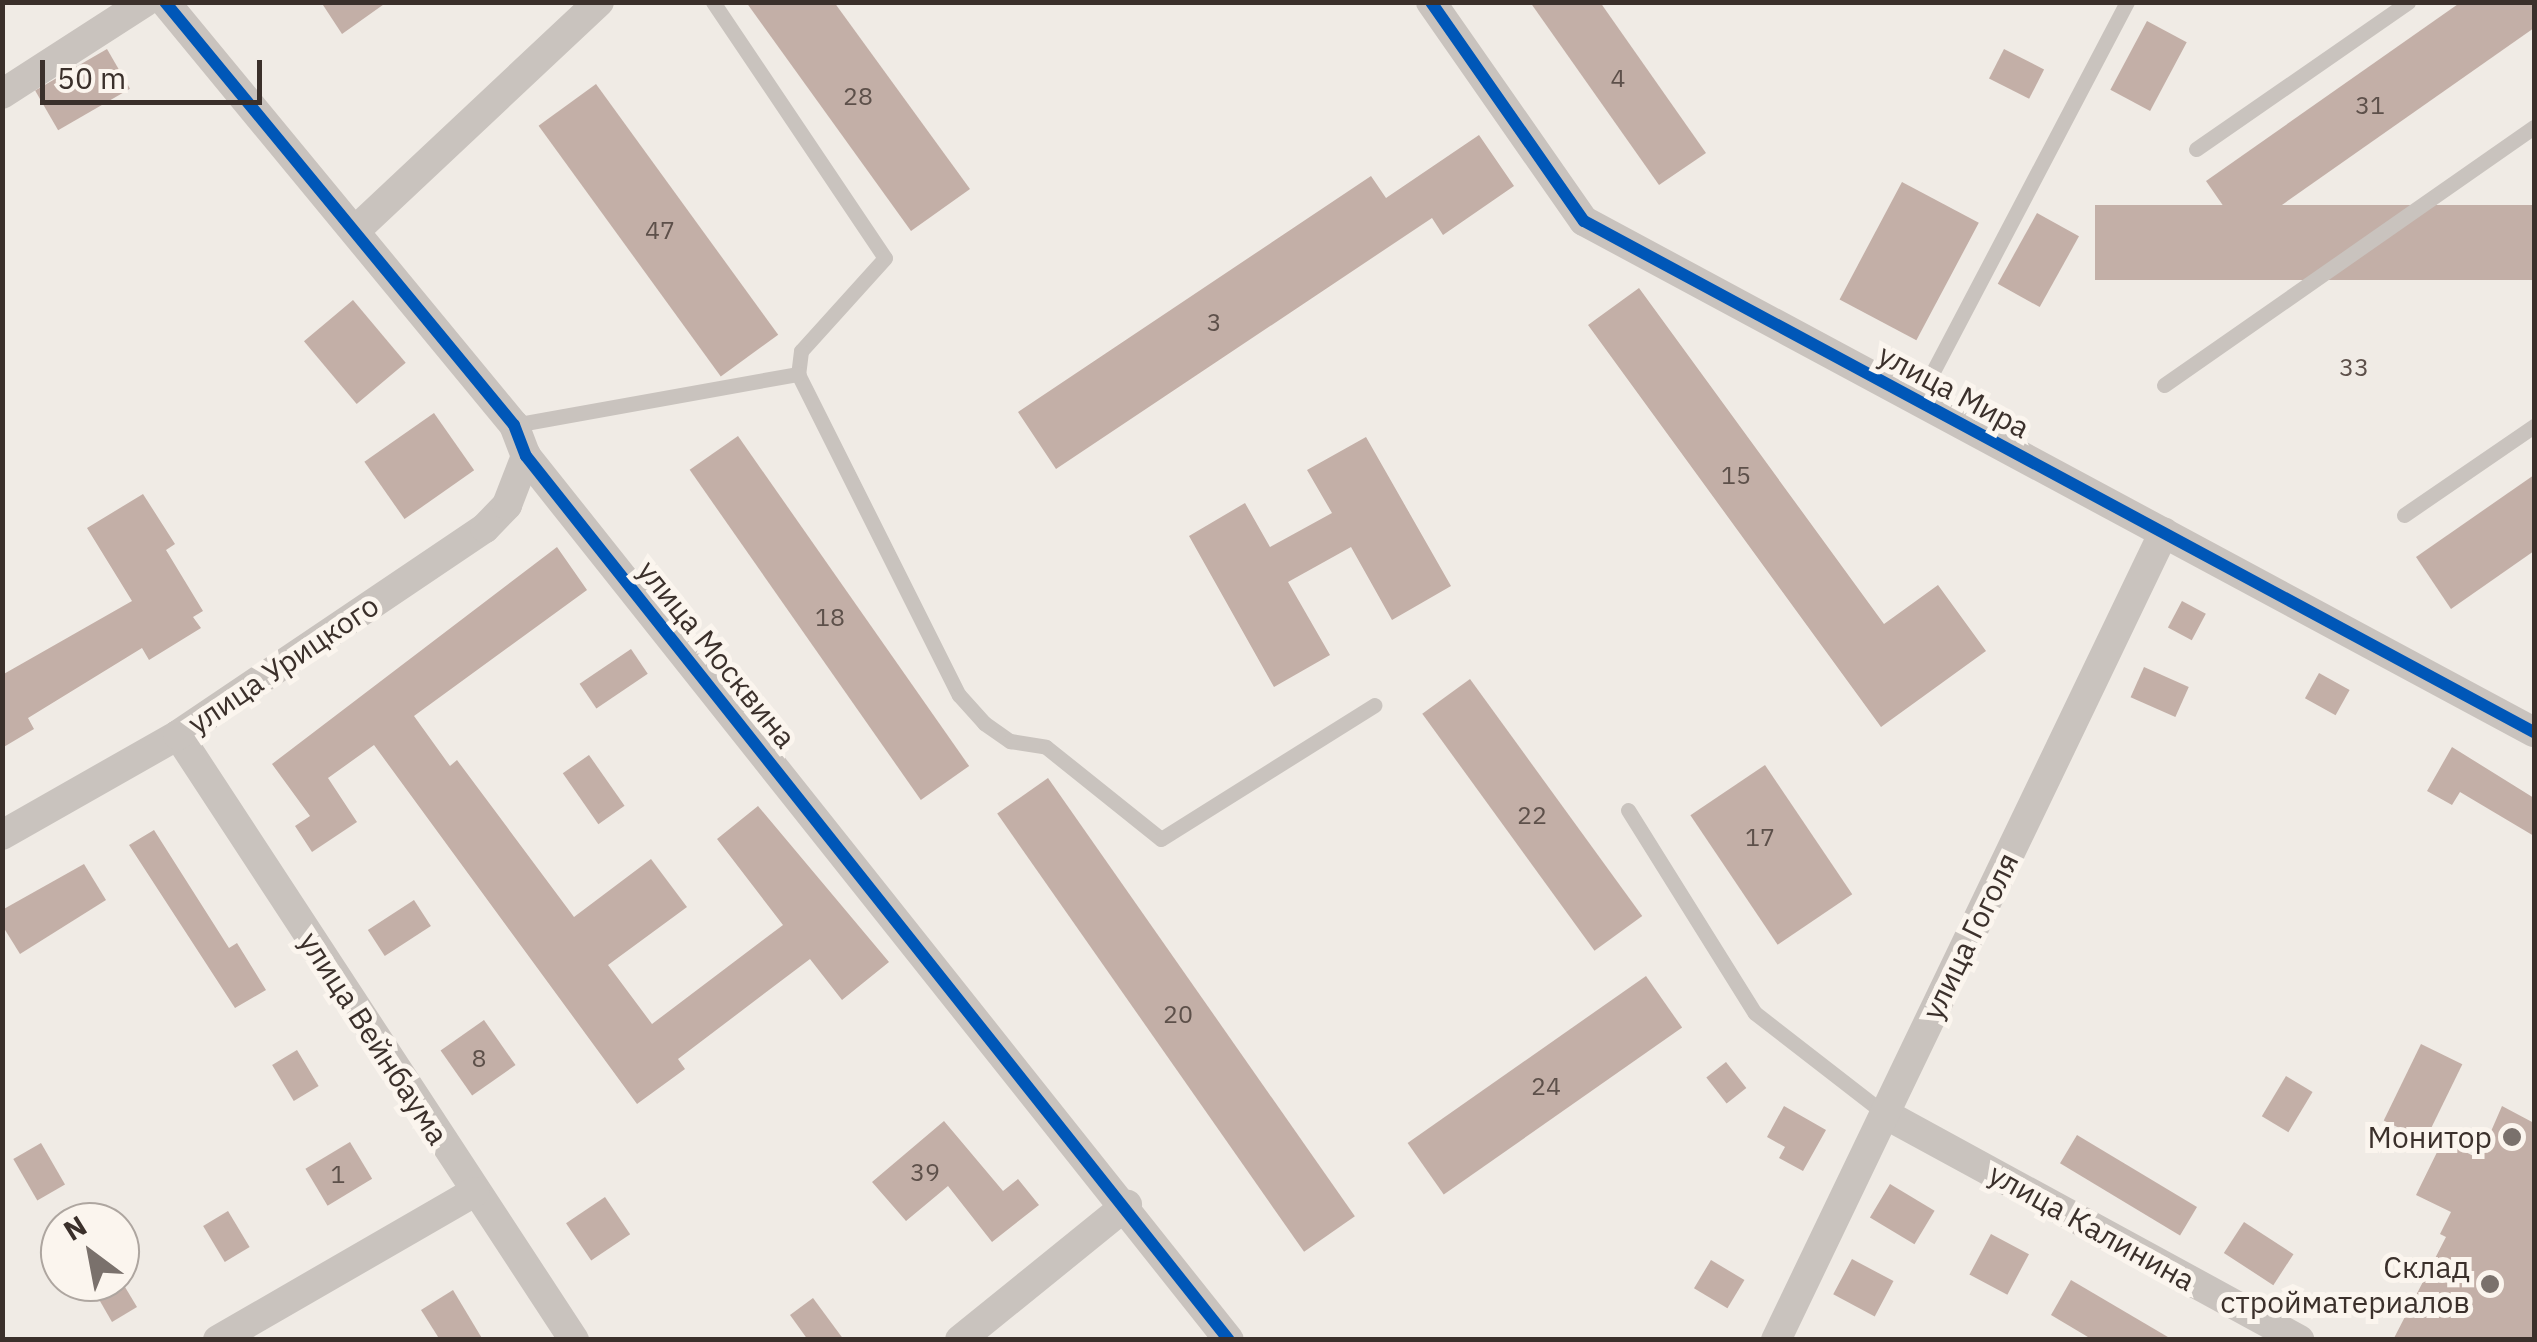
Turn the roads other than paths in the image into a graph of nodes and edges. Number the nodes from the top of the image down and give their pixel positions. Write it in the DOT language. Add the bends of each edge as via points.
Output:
graph roads {
  1 [pos="144,2"];
  2 [pos="164,2"];
  3 [pos="599,2"];
  4 [pos="713,2"];
  5 [pos="1431,2"];
  6 [pos="2127,2"];
  7 [pos="2408,2"];
  8 [pos="2,94"];
  9 [pos="2534,127"];
  10 [pos="2196,149"];
  11 [pos="357,229"];
  12 [pos="798,374"];
  13 [pos="2164,385"];
  14 [pos="1918,400"];
  15 [pos="514,425"];
  16 [pos="2534,426"];
  17 [pos="526,456"];
  18 [pos="2404,515"];
  19 [pos="2164,532"];
  20 [pos="1375,705"];
  21 [pos="2534,732"];
  22 [pos="178,736"];
  23 [pos="1628,810"];
  24 [pos="2,835"];
  25 [pos="1885,1114"];
  26 [pos="474,1192"];
  27 [pos="1126,1206"];
  28 [pos="218,1340"];
  29 [pos="574,1340"];
  30 [pos="960,1340"];
  31 [pos="1229,1340"];
  32 [pos="1776,1340"];
  33 [pos="2299,1340"];
  1 -- 8 [label="street"];
  2 -- 11 [label="street, улица Москвина"];
  3 -- 11 [label="street"];
  4 -- 12 [label="lane" via="886,258 801,350"];
  5 -- 14 [label="street, улица Мира" via="1584,222"];
  6 -- 14 [label="lane"];
  7 -- 10 [label="lane"];
  9 -- 13 [label="lane"];
  11 -- 15 [label="street, улица Москвина"];
  12 -- 15 [label="lane"];
  12 -- 20 [label="lane" via="960,694 984,723 1010,741 1046,747 1161,839"];
  14 -- 19 [label="street, улица Мира"];
  15 -- 17 [label="street, улица Москвина"];
  16 -- 18 [label="lane"];
  17 -- 22 [label="street, улица Урицкого" via="507,505 485,528"];
  17 -- 27 [label="street, улица Москвина"];
  19 -- 21 [label="street, улица Мира"];
  19 -- 25 [label="street, улица Гоголя"];
  22 -- 24 [label="street, улица Урицкого"];
  22 -- 26 [label="street, улица Вейнбаума"];
  23 -- 25 [label="lane" via="1755,1013"];
  25 -- 32 [label="street, улица Гоголя"];
  25 -- 33 [label="street, улица Калинина"];
  26 -- 28 [label="street"];
  26 -- 29 [label="street, улица Вейнбаума"];
  27 -- 30 [label="street"];
  27 -- 31 [label="street, улица Москвина"];
}
